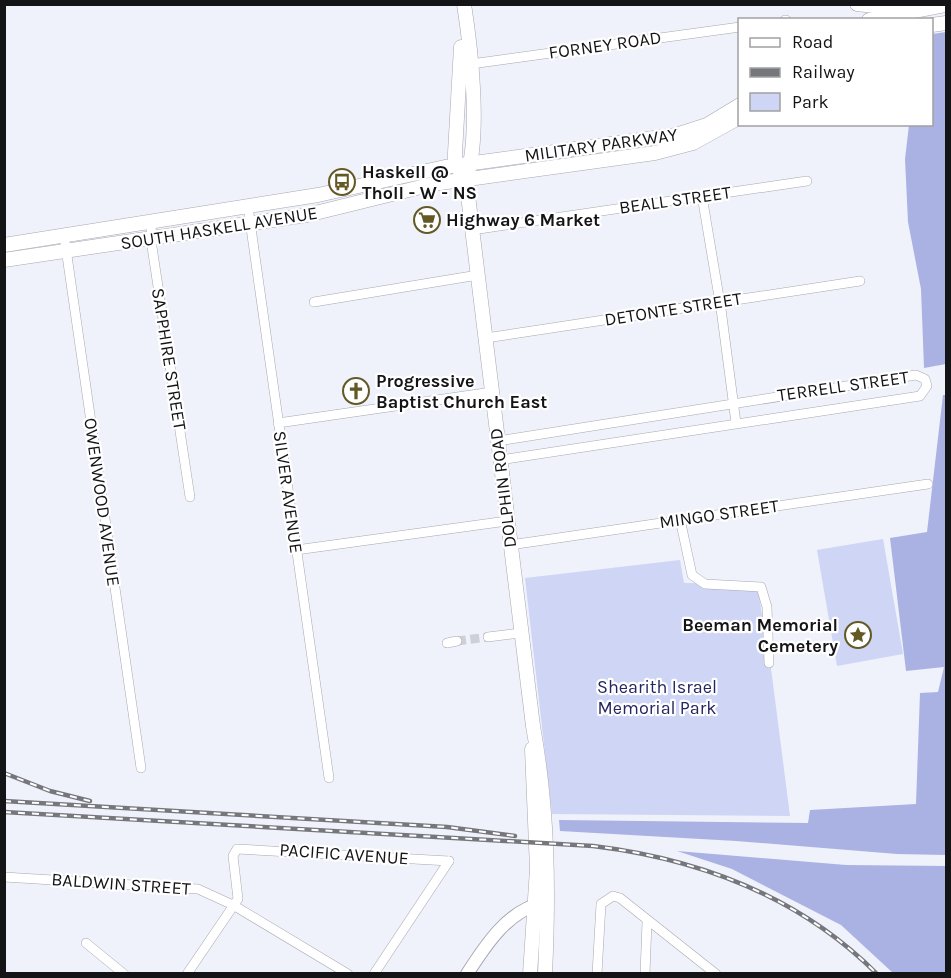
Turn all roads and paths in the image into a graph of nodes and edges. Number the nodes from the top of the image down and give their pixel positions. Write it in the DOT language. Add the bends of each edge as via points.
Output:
graph roads {
  1 [pos="457,4"];
  2 [pos="464,4"];
  3 [pos="857,4"];
  4 [pos="946,5"];
  5 [pos="906,10"];
  6 [pos="876,18"];
  7 [pos="738,27"];
  8 [pos="471,64"];
  9 [pos="738,106"];
  10 [pos="738,118"];
  11 [pos="472,164"];
  12 [pos="455,165"];
  13 [pos="466,179"];
  14 [pos="807,180"];
  15 [pos="318,195"];
  16 [pos="702,196"];
  17 [pos="248,207"];
  18 [pos="321,212"];
  19 [pos="151,222"];
  20 [pos="251,224"];
  21 [pos="472,230"];
  22 [pos="64,235"];
  23 [pos="152,239"];
  24 [pos="4,244"];
  25 [pos="66,251"];
  26 [pos="4,260"];
  27 [pos="478,276"];
  28 [pos="860,281"];
  29 [pos="720,301"];
  30 [pos="314,302"];
  31 [pos="486,338"];
  32 [pos="492,392"];
  33 [pos="734,402"];
  34 [pos="278,423"];
  35 [pos="736,423"];
  36 [pos="498,441"];
  37 [pos="500,460"];
  38 [pos="928,484"];
  39 [pos="190,497"];
  40 [pos="680,519"];
  41 [pos="507,520"];
  42 [pos="510,545"];
  43 [pos="296,550"];
  44 [pos="521,633"];
  45 [pos="488,637"];
  46 [pos="457,641"];
  47 [pos="447,643"];
  48 [pos="769,663"];
  49 [pos="141,768"];
  50 [pos="328,778"];
  51 [pos="4,877"];
  52 [pos="541,904"];
  53 [pos="233,905"];
  54 [pos="647,922"];
  55 [pos="87,944"];
  56 [pos="124,974"];
  57 [pos="187,974"];
  58 [pos="348,974"];
  59 [pos="374,974"];
  60 [pos="467,974"];
  61 [pos="530,974"];
  62 [pos="545,974"];
  63 [pos="597,974"];
  64 [pos="645,974"];
  65 [pos="716,974"];
  1 -- 12 [label="main road" via="462,57"];
  2 -- 8 [label="main road, DOLPHIN ROAD"];
  3 -- 5 [label="main road"];
  4 -- 5 [label="main road"];
  5 -- 6 [label="main road"];
  7 -- 8 [label="street, FORNEY ROAD"];
  8 -- 11 [label="main road, DOLPHIN ROAD"];
  9 -- 11 [label="main road, MILITARY PARKWAY" via="707,124 676,135"];
  10 -- 13 [label="main road, MILITARY PARKWAY" via="693,143 665,151"];
  11 -- 12 [label="main road, MILITARY PARKWAY"];
  11 -- 13 [label="main road, DOLPHIN ROAD"];
  12 -- 13 [label="main road"];
  12 -- 15 [label="main road, SOUTH HASKELL AVENUE"];
  13 -- 18 [label="main road, SOUTH HASKELL AVENUE" via="411,188"];
  13 -- 21 [label="main road, DOLPHIN ROAD"];
  14 -- 16 [label="street, BEALL STREET"];
  15 -- 17 [label="main road, SOUTH HASKELL AVENUE"];
  15 -- 18 [label="main road"];
  16 -- 21 [label="street, BEALL STREET"];
  16 -- 29 [label="street"];
  17 -- 19 [label="main road, SOUTH HASKELL AVENUE"];
  17 -- 20 [label="street, SILVER AVENUE"];
  18 -- 20 [label="main road, SOUTH HASKELL AVENUE"];
  19 -- 22 [label="main road, SOUTH HASKELL AVENUE"];
  19 -- 23 [label="street, SAPPHIRE STREET"];
  20 -- 23 [label="main road, SOUTH HASKELL AVENUE"];
  20 -- 34 [label="street, SILVER AVENUE"];
  21 -- 27 [label="main road, DOLPHIN ROAD"];
  22 -- 24 [label="main road, SOUTH HASKELL AVENUE"];
  22 -- 25 [label="street, OWENWOOD AVENUE"];
  23 -- 25 [label="main road, SOUTH HASKELL AVENUE"];
  23 -- 39 [label="street, SAPPHIRE STREET"];
  25 -- 26 [label="main road, SOUTH HASKELL AVENUE"];
  25 -- 49 [label="street, OWENWOOD AVENUE"];
  27 -- 30 [label="street"];
  27 -- 31 [label="main road, DOLPHIN ROAD"];
  28 -- 29 [label="street, DETONTE STREET"];
  29 -- 31 [label="street, DETONTE STREET"];
  29 -- 33 [label="street"];
  31 -- 32 [label="main road, DOLPHIN ROAD"];
  32 -- 34 [label="street"];
  32 -- 36 [label="main road, DOLPHIN ROAD"];
  33 -- 35 [label="street"];
  33 -- 35 [label="street, TERRELL STREET" via="916,375 927,386 920,396"];
  33 -- 36 [label="street, TERRELL STREET"];
  34 -- 43 [label="street, SILVER AVENUE"];
  35 -- 37 [label="street, TERRELL STREET"];
  36 -- 37 [label="main road, DOLPHIN ROAD"];
  37 -- 41 [label="main road, DOLPHIN ROAD"];
  38 -- 40 [label="street, MINGO STREET"];
  40 -- 42 [label="street, MINGO STREET"];
  40 -- 48 [label="street" via="692,575 705,584 760,587 767,607"];
  41 -- 42 [label="main road, DOLPHIN ROAD"];
  41 -- 43 [label="street"];
  42 -- 44 [label="main road, DOLPHIN ROAD"];
  43 -- 50 [label="street, SILVER AVENUE"];
  44 -- 45 [label="street"];
  44 -- 52 [label="main road, DOLPHIN ROAD" via="548,849"];
  46 -- 47 [label="street"];
  51 -- 53 [label="street, BALDWIN STREET" via="198,889"];
  52 -- 60 [label="street" via="506,923"];
  52 -- 61 [label="main road"];
  52 -- 62 [label="main road"];
  53 -- 57 [label="street"];
  53 -- 58 [label="street, BALDWIN STREET"];
  53 -- 59 [label="street, PACIFIC AVENUE" via="238,895 233,856 240,848 449,861"];
  54 -- 63 [label="street" via="620,898 605,900 600,910"];
  54 -- 64 [label="street"];
  54 -- 65 [label="street"];
  55 -- 56 [label="street"];
}
